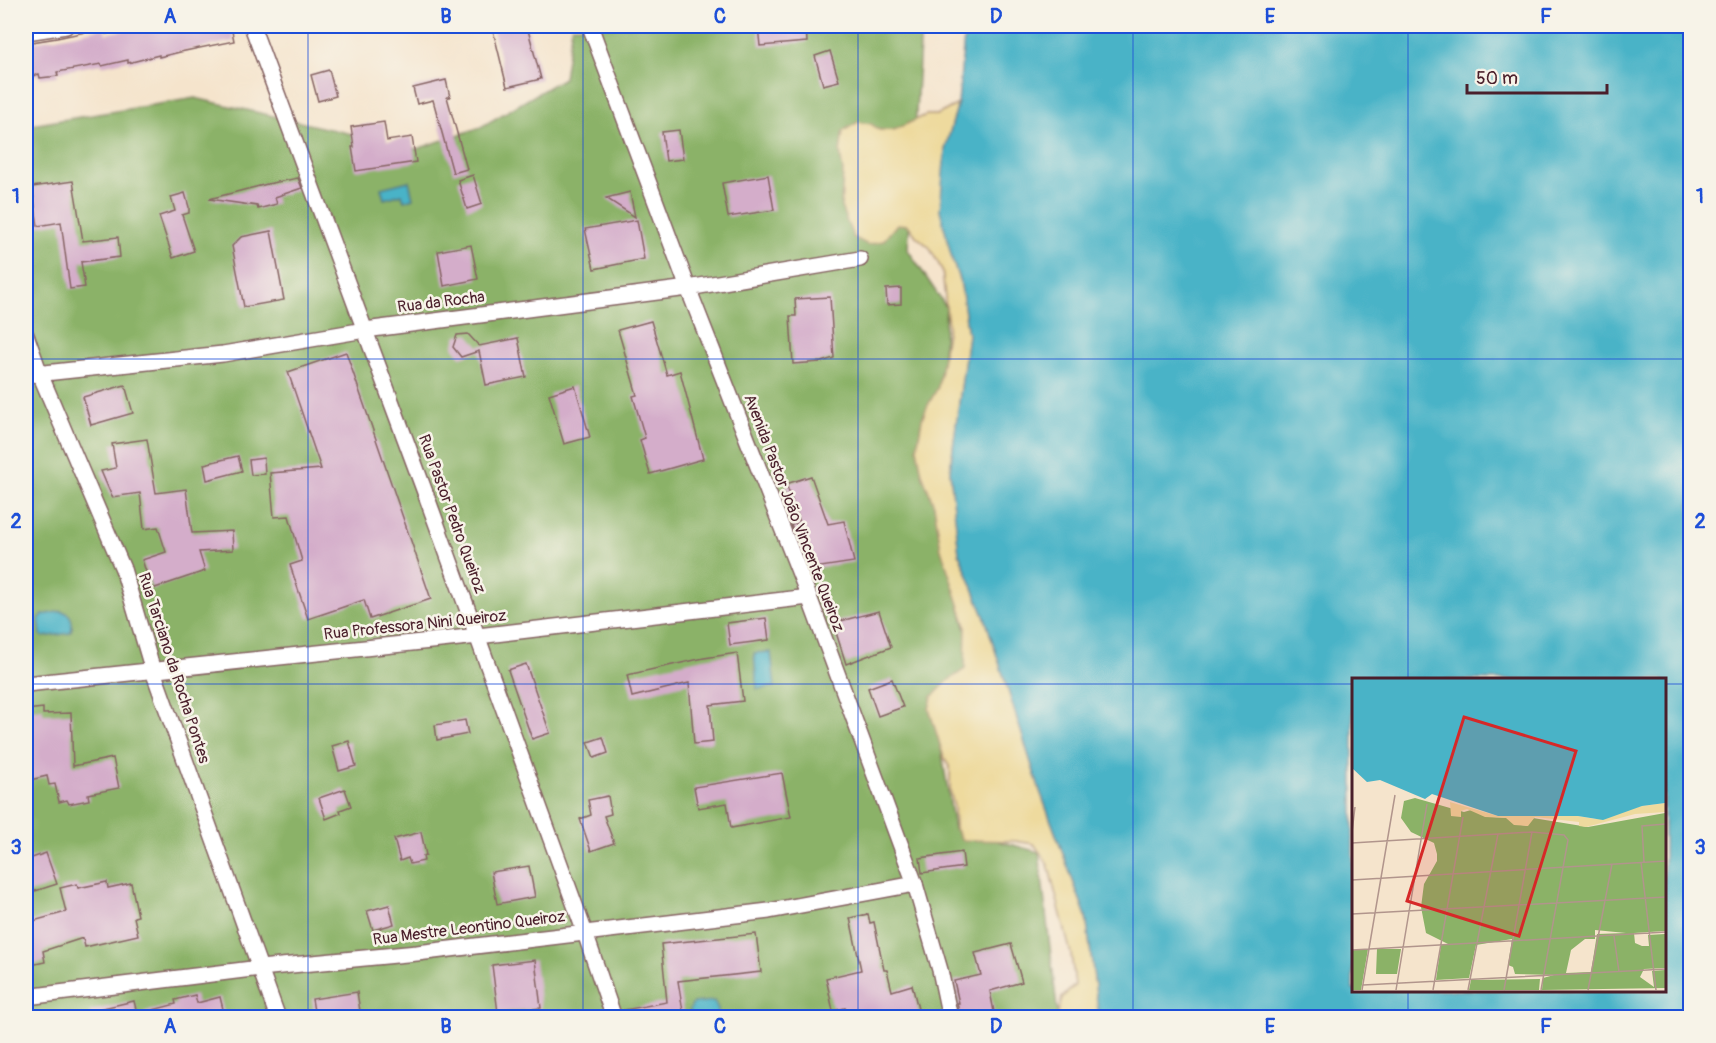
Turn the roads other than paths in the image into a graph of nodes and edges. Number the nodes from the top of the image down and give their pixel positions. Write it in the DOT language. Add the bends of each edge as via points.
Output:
graph roads {
  1 [pos="66,26"];
  2 [pos="252,26"];
  3 [pos="590,26"];
  4 [pos="26,32"];
  5 [pos="860,259"];
  6 [pos="687,288"];
  7 [pos="365,330"];
  8 [pos="26,335"];
  9 [pos="33,375"];
  10 [pos="808,597"];
  11 [pos="478,636"];
  12 [pos="153,671"];
  13 [pos="26,684"];
  14 [pos="915,884"];
  15 [pos="585,933"];
  16 [pos="260,968"];
  17 [pos="26,997"];
  18 [pos="278,1017"];
  19 [pos="614,1017"];
  20 [pos="950,1017"];
  1 -- 4 [label="street"];
  2 -- 7 [label="street, Rua Pastor Pedro Queiroz"];
  3 -- 6 [label="street, Avenida Pastor João Vincente Queiroz"];
  5 -- 6 [label="street, Rua da Rocha"];
  6 -- 7 [label="street, Rua da Rocha"];
  6 -- 10 [label="street, Avenida Pastor João Vincente Queiroz"];
  7 -- 9 [label="street, Rua da Rocha" via="223,354"];
  7 -- 11 [label="street, Rua Pastor Pedro Queiroz"];
  8 -- 9 [label="street, Rua Tarciano da Rocha Pontes"];
  9 -- 12 [label="street, Rua Tarciano da Rocha Pontes" via="123,569"];
  10 -- 11 [label="street, Rua Professora Nini Queiroz"];
  10 -- 14 [label="street, Avenida Pastor João Vincente Queiroz"];
  11 -- 12 [label="street, Rua Professora Nini Queiroz"];
  11 -- 15 [label="street, Rua Pastor Pedro Queiroz"];
  12 -- 13 [label="street, Rua Professora Nini Queiroz"];
  12 -- 16 [label="street, Rua Tarciano da Rocha Pontes"];
  14 -- 15 [label="street, Rua Mestre Leontino Queiroz" via="769,911"];
  14 -- 20 [label="street, Avenida Pastor João Vincente Queiroz"];
  15 -- 16 [label="street, Rua Mestre Leontino Queiroz"];
  15 -- 19 [label="street, Rua Pastor Pedro Queiroz"];
  16 -- 17 [label="street, Rua Mestre Leontino Queiroz"];
  16 -- 18 [label="street, Rua Tarciano da Rocha Pontes"];
}
